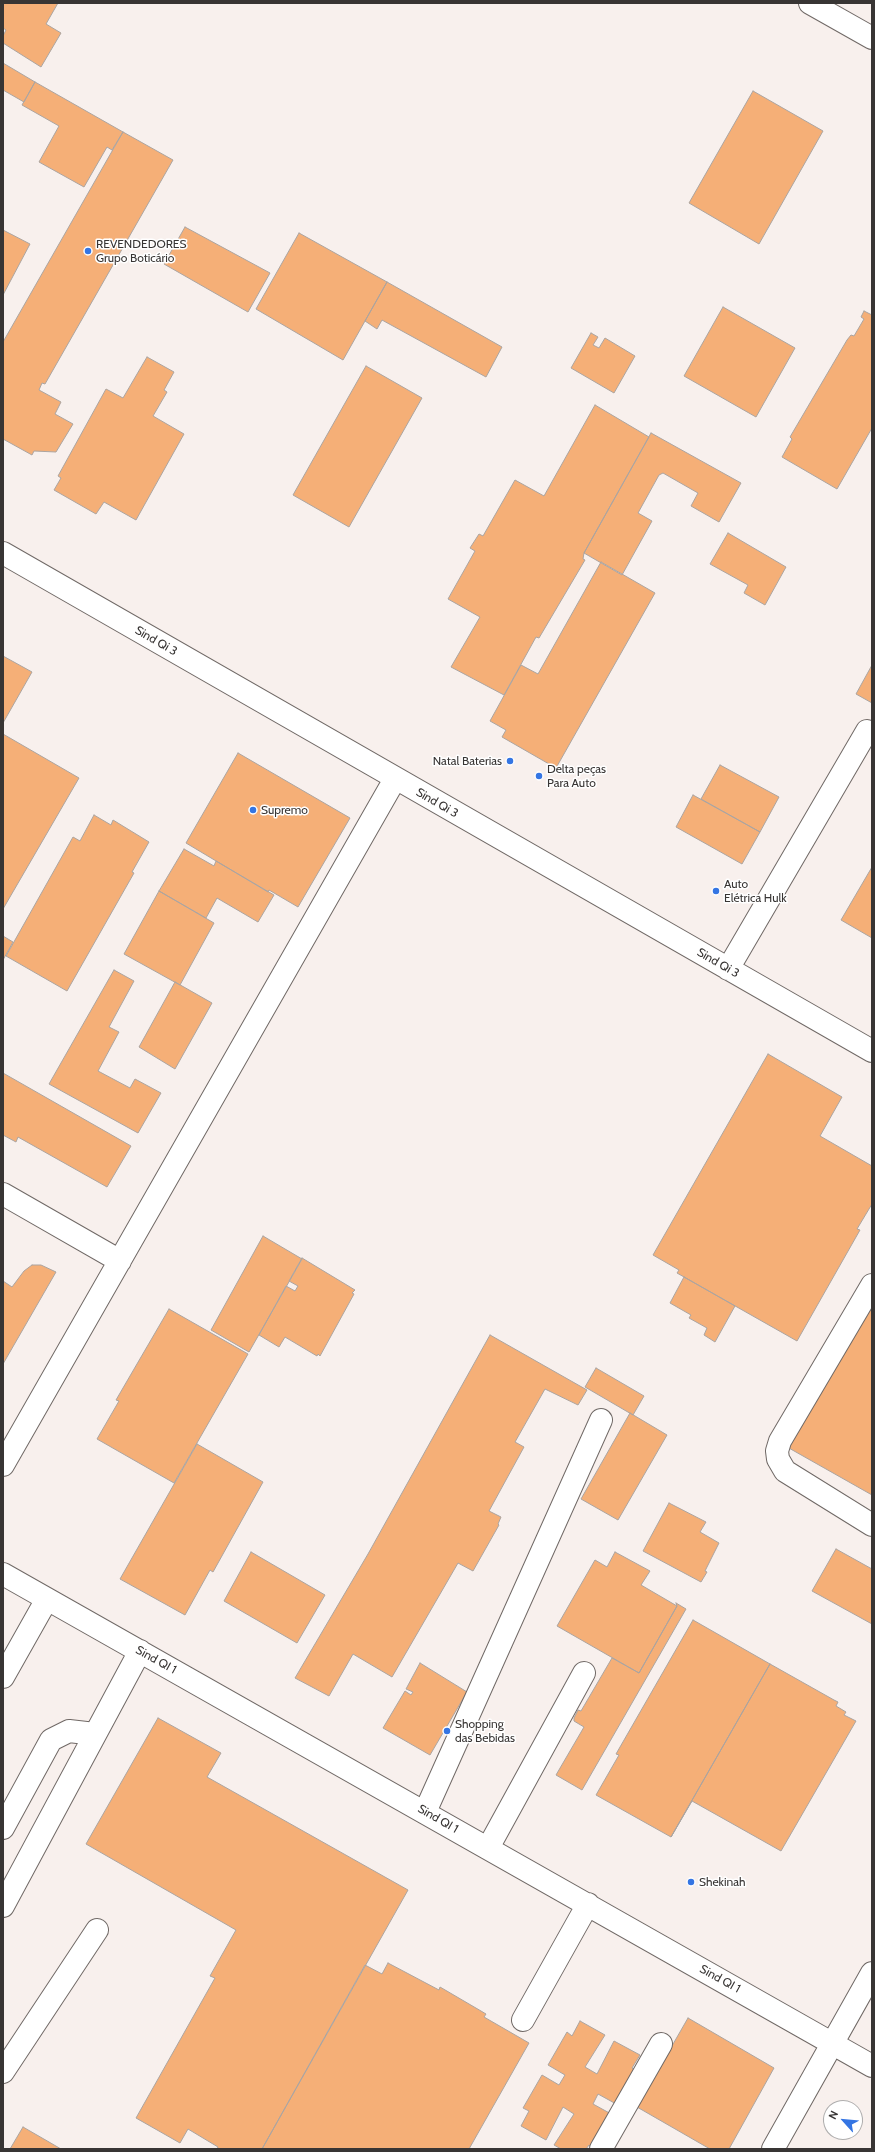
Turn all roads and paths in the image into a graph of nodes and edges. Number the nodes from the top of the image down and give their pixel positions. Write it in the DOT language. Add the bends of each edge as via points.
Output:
graph roads {
  1 [pos="810,3"];
  2 [pos="832,8"];
  3 [pos="872,38"];
  4 [pos="3,553"];
  5 [pos="867,731"];
  6 [pos="396,779"];
  7 [pos="728,969"];
  8 [pos="872,1051"];
  9 [pos="3,1194"];
  10 [pos="120,1261"];
  11 [pos="872,1285"];
  12 [pos="601,1420"];
  13 [pos="3,1465"];
  14 [pos="872,1525"];
  15 [pos="3,1574"];
  16 [pos="47,1599"];
  17 [pos="140,1652"];
  18 [pos="584,1673"];
  19 [pos="3,1677"];
  20 [pos="95,1734"];
  21 [pos="425,1812"];
  22 [pos="3,1828"];
  23 [pos="488,1848"];
  24 [pos="588,1904"];
  25 [pos="3,1906"];
  26 [pos="97,1930"];
  27 [pos="872,1973"];
  28 [pos="523,2020"];
  29 [pos="834,2043"];
  30 [pos="661,2044"];
  31 [pos="872,2066"];
  32 [pos="3,2072"];
  33 [pos="601,2149"];
  34 [pos="773,2149"];
  1 -- 2 [label="street"];
  2 -- 3 [label="street"];
  4 -- 6 [label="street, Sind Qi 3"];
  5 -- 7 [label="street"];
  6 -- 7 [label="street, Sind Qi 3"];
  6 -- 10 [label="street"];
  7 -- 8 [label="street, Sind Qi 3"];
  9 -- 10 [label="street"];
  10 -- 13 [label="street"];
  11 -- 14 [label="street" via="780,1441 777,1451 778,1459 785,1471"];
  12 -- 21 [label="street"];
  15 -- 16 [label="street, Sind QI 1"];
  16 -- 17 [label="street, Sind QI 1"];
  16 -- 19 [label="street"];
  17 -- 20 [label="street"];
  17 -- 21 [label="street, Sind QI 1"];
  18 -- 23 [label="street"];
  20 -- 22 [label="street" via="69,1731 51,1740"];
  20 -- 25 [label="street"];
  21 -- 23 [label="street, Sind QI 1"];
  23 -- 24 [label="street, Sind QI 1"];
  24 -- 28 [label="street"];
  24 -- 29 [label="street, Sind QI 1"];
  26 -- 32 [label="street"];
  27 -- 29 [label="street"];
  29 -- 31 [label="street, Sind QI 1"];
  29 -- 34 [label="street"];
  30 -- 33 [label="street"];
}
